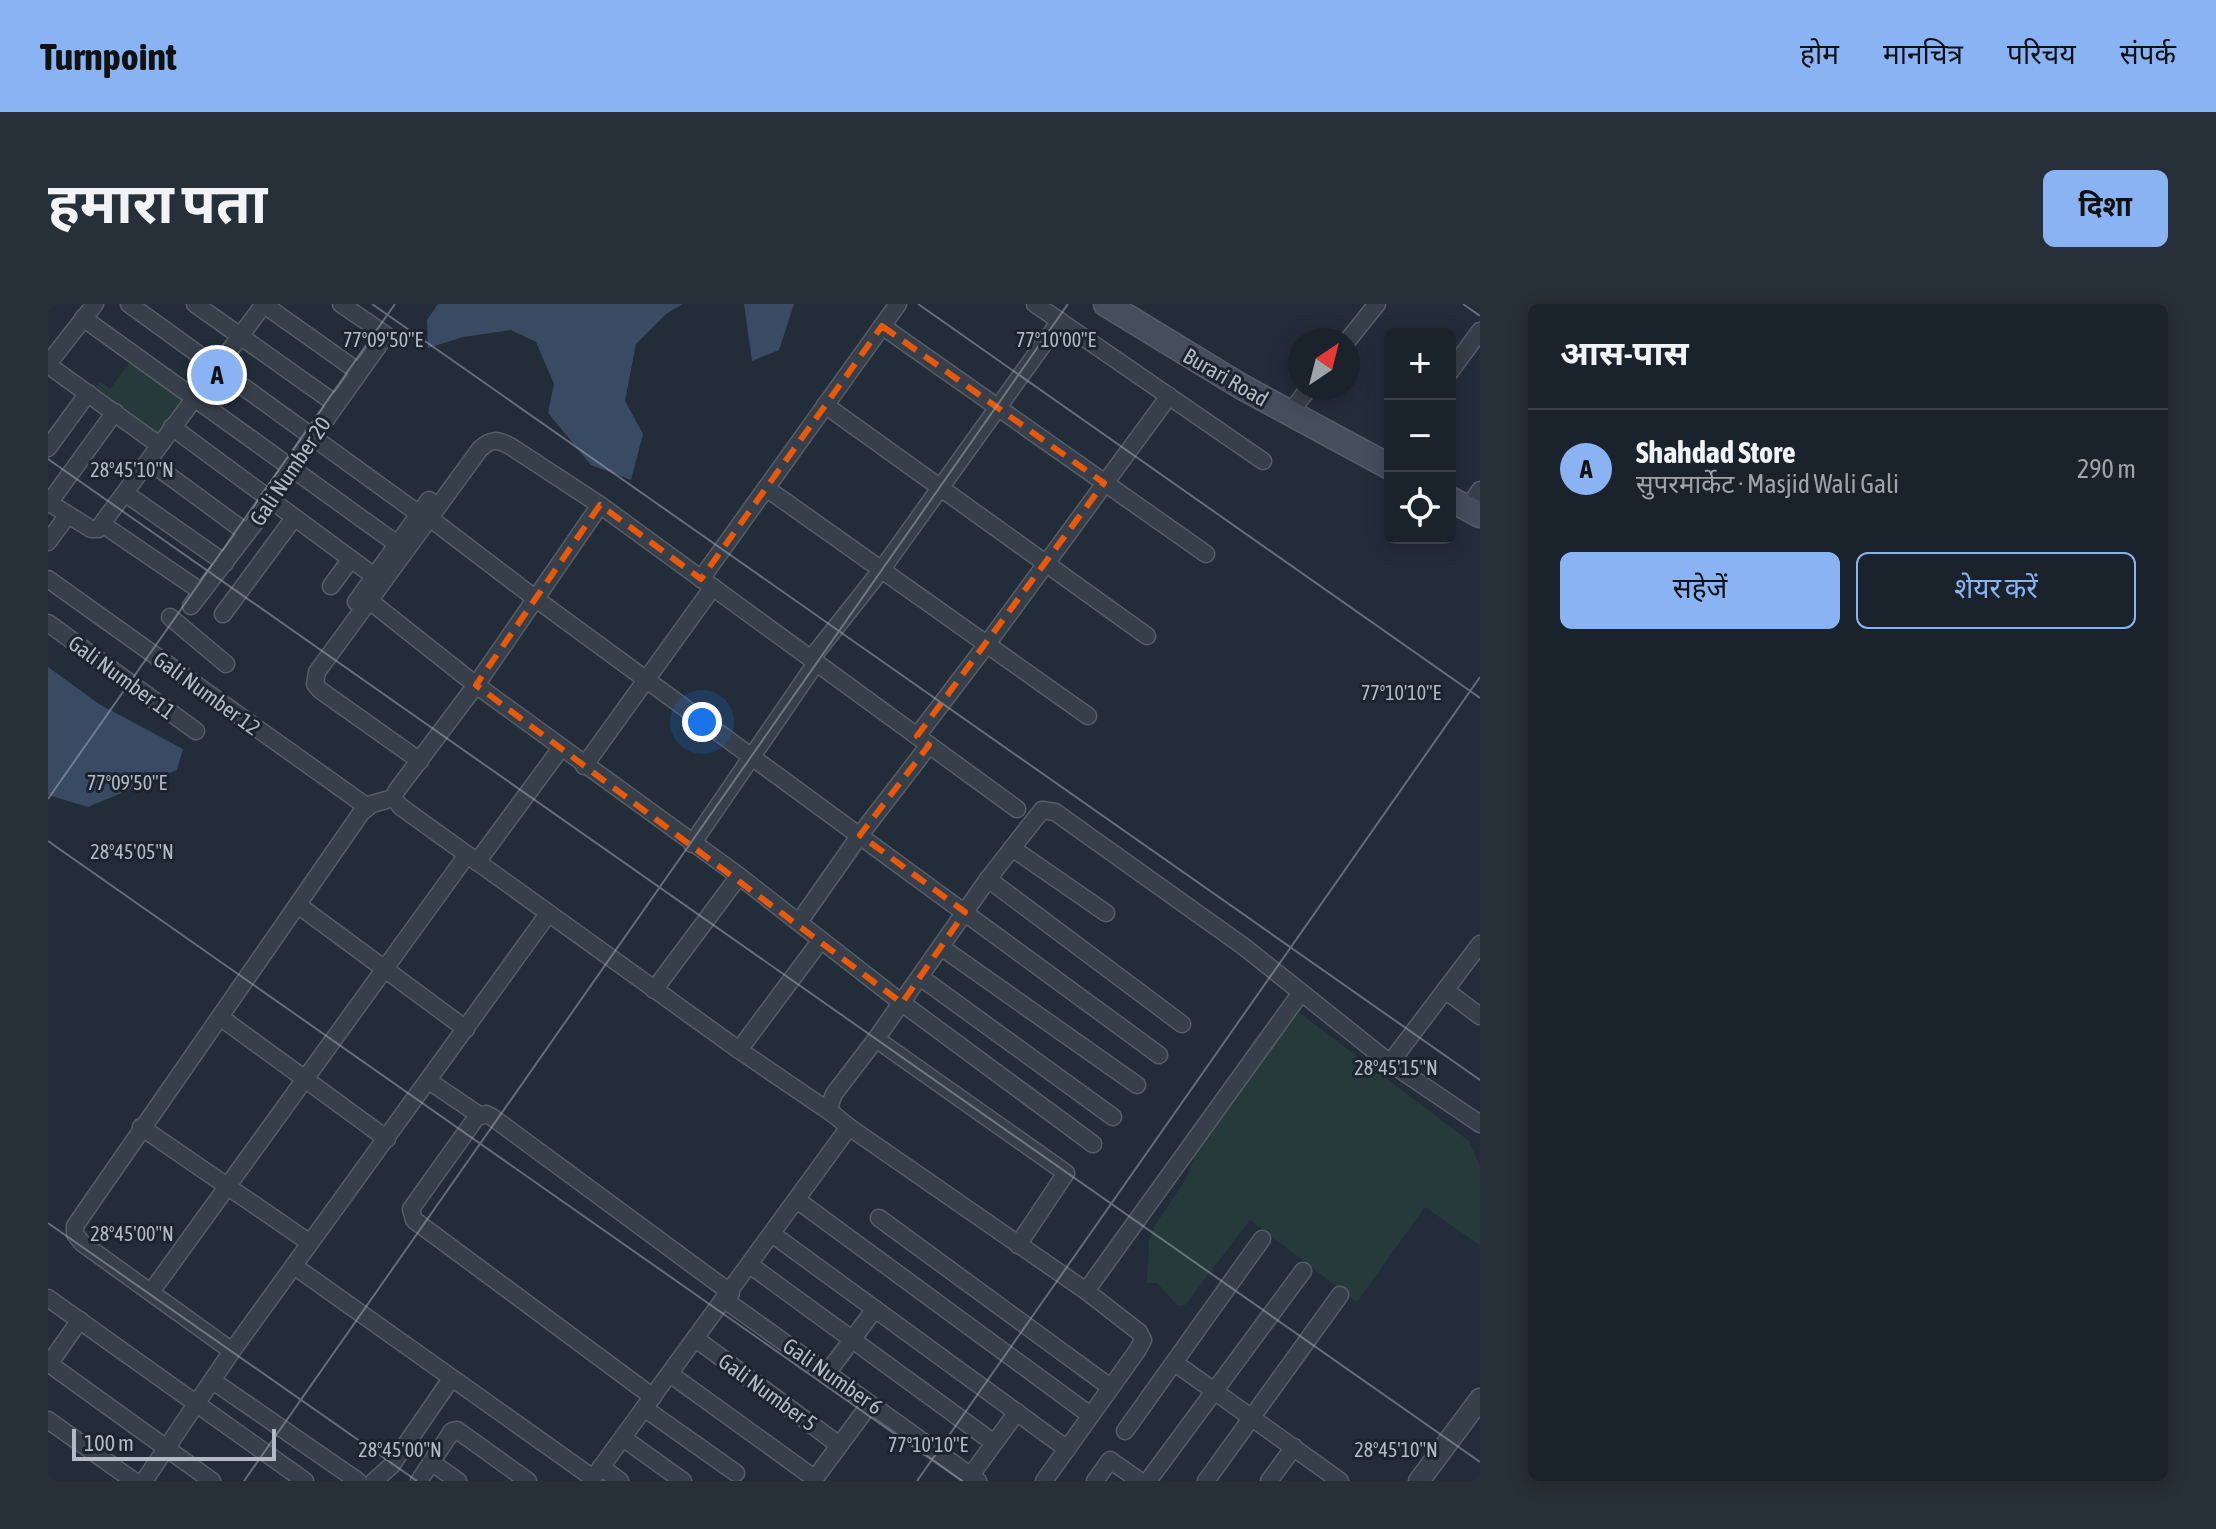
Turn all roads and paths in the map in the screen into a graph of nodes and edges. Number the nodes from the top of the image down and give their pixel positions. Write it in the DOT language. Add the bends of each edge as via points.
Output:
graph roads {
  1 [pos="95,304"];
  2 [pos="129,304"];
  3 [pos="195,304"];
  4 [pos="264,304"];
  5 [pos="341,304"];
  6 [pos="898,304"];
  7 [pos="1035,304"];
  8 [pos="1106,304"];
  9 [pos="1377,304"];
  10 [pos="83,318"];
  11 [pos="1060,321"];
  12 [pos="882,326"];
  13 [pos="1358,328"];
  14 [pos="1480,331"];
  15 [pos="240,337"];
  16 [pos="48,364"];
  17 [pos="1456,364"];
  18 [pos="217,368"];
  19 [pos="359,372"];
  20 [pos="88,393"];
  21 [pos="1169,396"];
  22 [pos="194,399"];
  23 [pos="1300,400"];
  24 [pos="336,404"];
  25 [pos="825,405"];
  26 [pos="997,407"];
  27 [pos="115,412"];
  28 [pos="1289,414"];
  29 [pos="172,427"];
  30 [pos="312,437"];
  31 [pos="159,445"];
  32 [pos="48,448"];
  33 [pos="1384,460"];
  34 [pos="1263,461"];
  35 [pos="153,464"];
  36 [pos="291,468"];
  37 [pos="1104,483"];
  38 [pos="940,487"];
  39 [pos="766,488"];
  40 [pos="132,498"];
  41 [pos="269,499"];
  42 [pos="49,502"];
  43 [pos="600,505"];
  44 [pos="426,511"];
  45 [pos="67,516"];
  46 [pos="294,518"];
  47 [pos="102,524"];
  48 [pos="247,533"];
  49 [pos="48,542"];
  50 [pos="397,544"];
  51 [pos="1206,554"];
  52 [pos="351,559"];
  53 [pos="225,563"];
  54 [pos="1047,564"];
  55 [pos="882,569"];
  56 [pos="374,576"];
  57 [pos="48,579"];
  58 [pos="707,583"];
  59 [pos="331,586"];
  60 [pos="202,592"];
  61 [pos="536,599"];
  62 [pos="363,602"];
  63 [pos="191,606"];
  64 [pos="223,614"];
  65 [pos="170,617"];
  66 [pos="48,623"];
  67 [pos="1147,636"];
  68 [pos="987,644"];
  69 [pos="814,661"];
  70 [pos="226,664"];
  71 [pos="645,678"];
  72 [pos="476,685"];
  73 [pos="1088,716"];
  74 [pos="196,731"];
  75 [pos="923,741"];
  76 [pos="561,748"];
  77 [pos="751,756"];
  78 [pos="420,761"];
  79 [pos="584,766"];
  80 [pos="393,798"];
  81 [pos="366,806"];
  82 [pos="1017,809"];
  83 [pos="860,835"];
  84 [pos="692,844"];
  85 [pos="1012,848"];
  86 [pos="472,859"];
  87 [pos="739,876"];
  88 [pos="988,879"];
  89 [pos="298,905"];
  90 [pos="965,912"];
  91 [pos="1106,913"];
  92 [pos="548,914"];
  93 [pos="799,922"];
  94 [pos="821,940"];
  95 [pos="1480,944"];
  96 [pos="941,947"];
  97 [pos="1474,963"];
  98 [pos="385,970"];
  99 [pos="920,977"];
  100 [pos="654,990"];
  101 [pos="1445,990"];
  102 [pos="1300,994"];
  103 [pos="902,1003"];
  104 [pos="1480,1016"];
  105 [pos="220,1017"];
  106 [pos="1182,1024"];
  107 [pos="466,1029"];
  108 [pos="876,1039"];
  109 [pos="739,1050"];
  110 [pos="1159,1055"];
  111 [pos="1390,1063"];
  112 [pos="305,1079"];
  113 [pos="429,1081"];
  114 [pos="1137,1085"];
  115 [pos="833,1114"];
  116 [pos="479,1115"];
  117 [pos="1113,1117"];
  118 [pos="1480,1124"];
  119 [pos="141,1127"];
  120 [pos="849,1127"];
  121 [pos="387,1139"];
  122 [pos="1093,1144"];
  123 [pos="228,1185"];
  124 [pos="797,1200"];
  125 [pos="879,1218"];
  126 [pos="772,1234"];
  127 [pos="1262,1239"];
  128 [pos="310,1243"];
  129 [pos="1018,1245"];
  130 [pos="750,1265"];
  131 [pos="294,1266"];
  132 [pos="1303,1271"];
  133 [pos="1086,1291"];
  134 [pos="151,1292"];
  135 [pos="1340,1295"];
  136 [pos="728,1296"];
  137 [pos="48,1298"];
  138 [pos="875,1309"];
  139 [pos="80,1320"];
  140 [pos="696,1339"];
  141 [pos="852,1340"];
  142 [pos="232,1351"];
  143 [pos="49,1363"];
  144 [pos="1175,1363"];
  145 [pos="828,1372"];
  146 [pos="670,1374"];
  147 [pos="451,1379"];
  148 [pos="213,1381"];
  149 [pos="1110,1387"];
  150 [pos="1213,1390"];
  151 [pos="1480,1399"];
  152 [pos="649,1402"];
  153 [pos="197,1405"];
  154 [pos="867,1408"];
  155 [pos="1017,1412"];
  156 [pos="1090,1415"];
  157 [pos="1252,1417"];
  158 [pos="48,1420"];
  159 [pos="1125,1431"];
  160 [pos="623,1438"];
  161 [pos="994,1443"];
  162 [pos="839,1445"];
  163 [pos="1294,1447"];
  164 [pos="166,1448"];
  165 [pos="1067,1449"];
  166 [pos="431,1462"];
  167 [pos="595,1476"];
  168 [pos="740,1476"];
  169 [pos="974,1478"];
  170 [pos="1334,1479"];
  171 [pos="814,1480"];
  172 [pos="134,1481"];
  173 [pos="144,1481"];
  174 [pos="212,1481"];
  175 [pos="305,1481"];
  176 [pos="358,1481"];
  177 [pos="374,1481"];
  178 [pos="419,1481"];
  179 [pos="458,1481"];
  180 [pos="528,1481"];
  181 [pos="620,1481"];
  182 [pos="683,1481"];
  183 [pos="1044,1481"];
  184 [pos="1095,1481"];
  185 [pos="1140,1481"];
  186 [pos="1148,1481"];
  187 [pos="1206,1481"];
  188 [pos="1269,1481"];
  189 [pos="1419,1481"];
  1 -- 10 [label="street"];
  2 -- 18 [label="street"];
  3 -- 15 [label="street"];
  4 -- 15 [label="street"];
  4 -- 19 [label="street"];
  5 -- 19 [label="street, Gali Number 20" via="386,335"];
  6 -- 12 [label="street"];
  7 -- 11 [label="street"];
  8 -- 28 [label="main road, Burari Road"];
  9 -- 13 [label="street"];
  10 -- 16 [label="street"];
  10 -- 22 [label="street"];
  11 -- 21 [label="street"];
  11 -- 26 [label="street"];
  12 -- 25 [label="street"];
  12 -- 26 [label="street"];
  14 -- 17 [label="street"];
  15 -- 18 [label="street"];
  15 -- 24 [label="street"];
  16 -- 20 [label="street"];
  18 -- 22 [label="street"];
  18 -- 30 [label="street"];
  19 -- 24 [label="street, Gali Number 20"];
  20 -- 27 [label="street"];
  20 -- 32 [label="street"];
  21 -- 34 [label="street"];
  21 -- 37 [label="street"];
  22 -- 29 [label="street"];
  22 -- 36 [label="street"];
  23 -- 28 [label="street"];
  24 -- 30 [label="street, Gali Number 20"];
  25 -- 38 [label="street"];
  25 -- 39 [label="street"];
  26 -- 37 [label="street"];
  26 -- 38 [label="street"];
  27 -- 31 [label="street"];
  27 -- 42 [label="street"];
  28 -- 33 [label="main road, Burari Road"];
  29 -- 31 [label="street"];
  29 -- 41 [label="street"];
  30 -- 36 [label="street, Gali Number 20"];
  30 -- 44 [label="street"];
  31 -- 47 [label="street"];
  35 -- 48 [label="street"];
  36 -- 41 [label="street, Gali Number 20"];
  36 -- 50 [label="street"];
  37 -- 51 [label="street"];
  37 -- 54 [label="street"];
  38 -- 54 [label="street"];
  38 -- 55 [label="street"];
  39 -- 55 [label="street"];
  39 -- 58 [label="street"];
  40 -- 53 [label="street"];
  41 -- 46 [label="street"];
  41 -- 48 [label="street, Gali Number 20"];
  42 -- 45 [label="street"];
  43 -- 44 [label="street" via="500,440 491,440"];
  43 -- 58 [label="street"];
  43 -- 61 [label="street"];
  44 -- 50 [label="street"];
  44 -- 61 [label="street"];
  44 -- 62 [label="street"];
  45 -- 47 [label="street" via="91,529"];
  45 -- 49 [label="street"];
  46 -- 52 [label="street"];
  46 -- 64 [label="street"];
  47 -- 60 [label="street"];
  48 -- 53 [label="street, Gali Number 20"];
  50 -- 56 [label="street"];
  52 -- 56 [label="street"];
  52 -- 59 [label="street"];
  53 -- 60 [label="street, Gali Number 20"];
  54 -- 67 [label="street"];
  54 -- 68 [label="street"];
  55 -- 68 [label="street"];
  55 -- 69 [label="street"];
  56 -- 62 [label="street"];
  57 -- 81 [label="street, Gali Number 12"];
  58 -- 69 [label="street"];
  58 -- 71 [label="street"];
  60 -- 63 [label="street, Gali Number 20"];
  61 -- 71 [label="street"];
  61 -- 72 [label="street"];
  62 -- 72 [label="street"];
  62 -- 78 [label="street" via="317,672 315,684"];
  65 -- 70 [label="street"];
  66 -- 74 [label="street, Gali Number 11"];
  68 -- 73 [label="street"];
  68 -- 75 [label="street"];
  69 -- 75 [label="street"];
  69 -- 77 [label="street"];
  71 -- 77 [label="street"];
  71 -- 79 [label="street"];
  72 -- 76 [label="street"];
  72 -- 78 [label="street"];
  75 -- 82 [label="street"];
  75 -- 83 [label="street"];
  76 -- 79 [label="street"];
  76 -- 86 [label="street"];
  77 -- 83 [label="street"];
  77 -- 84 [label="street"];
  78 -- 80 [label="street"];
  79 -- 84 [label="street"];
  80 -- 81 [label="street"];
  80 -- 86 [label="street"];
  81 -- 89 [label="street"];
  83 -- 90 [label="street"];
  83 -- 93 [label="street"];
  84 -- 87 [label="street"];
  85 -- 88 [label="street"];
  85 -- 91 [label="street"];
  85 -- 102 [label="street" via="1042,810 1055,812 1243,946"];
  86 -- 92 [label="street"];
  86 -- 98 [label="street"];
  87 -- 93 [label="street"];
  87 -- 100 [label="street"];
  88 -- 90 [label="street"];
  88 -- 106 [label="street"];
  89 -- 98 [label="street"];
  89 -- 105 [label="street"];
  90 -- 96 [label="street"];
  90 -- 110 [label="street"];
  92 -- 100 [label="street"];
  92 -- 107 [label="street"];
  93 -- 94 [label="street"];
  94 -- 103 [label="street"];
  94 -- 109 [label="street"];
  95 -- 97 [label="street"];
  96 -- 99 [label="street"];
  96 -- 114 [label="street"];
  97 -- 101 [label="street"];
  98 -- 107 [label="street"];
  98 -- 112 [label="street"];
  99 -- 103 [label="street"];
  99 -- 117 [label="street"];
  100 -- 109 [label="street"];
  101 -- 104 [label="street"];
  101 -- 111 [label="street"];
  102 -- 111 [label="street"];
  102 -- 133 [label="street"];
  103 -- 108 [label="street"];
  103 -- 122 [label="street"];
  105 -- 112 [label="street"];
  105 -- 119 [label="street"];
  107 -- 113 [label="street"];
  108 -- 115 [label="street" via="834,1094 829,1107"];
  108 -- 129 [label="street" via="1066,1173"];
  109 -- 115 [label="street"];
  111 -- 118 [label="street"];
  112 -- 121 [label="street"];
  112 -- 123 [label="street"];
  113 -- 116 [label="street, Gali Number 6"];
  113 -- 121 [label="street"];
  115 -- 120 [label="street"];
  116 -- 136 [label="street, Gali Number 6" via="492,1117"];
  116 -- 152 [label="street" via="411,1209 414,1220"];
  119 -- 123 [label="street"];
  119 -- 134 [label="street" via="79,1216 75,1234"];
  120 -- 124 [label="street"];
  120 -- 129 [label="street"];
  121 -- 128 [label="street"];
  123 -- 128 [label="street"];
  123 -- 134 [label="street"];
  124 -- 126 [label="street"];
  124 -- 156 [label="street"];
  125 -- 149 [label="street"];
  126 -- 130 [label="street"];
  126 -- 138 [label="street"];
  127 -- 144 [label="street"];
  128 -- 131 [label="street"];
  129 -- 133 [label="street"];
  130 -- 136 [label="street"];
  130 -- 141 [label="street"];
  131 -- 142 [label="street"];
  131 -- 147 [label="street"];
  132 -- 150 [label="street"];
  133 -- 149 [label="street" via="1132,1325 1143,1340"];
  134 -- 142 [label="street"];
  135 -- 157 [label="street"];
  136 -- 140 [label="street"];
  136 -- 145 [label="street, Gali Number 6"];
  137 -- 139 [label="street"];
  138 -- 141 [label="street"];
  138 -- 155 [label="street"];
  139 -- 143 [label="street"];
  139 -- 153 [label="street"];
  140 -- 146 [label="street"];
  140 -- 162 [label="street, Gali Number 5"];
  141 -- 145 [label="street"];
  141 -- 161 [label="street"];
  142 -- 148 [label="street"];
  143 -- 164 [label="street"];
  144 -- 150 [label="street"];
  144 -- 159 [label="street"];
  145 -- 169 [label="street, Gali Number 6"];
  146 -- 152 [label="street"];
  146 -- 171 [label="street"];
  147 -- 167 [label="street"];
  147 -- 177 [label="street" via="391,1466"];
  148 -- 153 [label="street"];
  148 -- 176 [label="street"];
  149 -- 156 [label="street"];
  150 -- 157 [label="street"];
  150 -- 186 [label="street"];
  151 -- 189 [label="street"];
  152 -- 160 [label="street"];
  152 -- 168 [label="street"];
  153 -- 164 [label="street"];
  153 -- 175 [label="street"];
  154 -- 162 [label="street"];
  155 -- 161 [label="street"];
  155 -- 165 [label="street"];
  156 -- 165 [label="street"];
  157 -- 163 [label="street"];
  157 -- 187 [label="street"];
  158 -- 172 [label="street"];
  160 -- 167 [label="street"];
  160 -- 182 [label="street"];
  161 -- 169 [label="street"];
  162 -- 171 [label="street"];
  163 -- 170 [label="street"];
  163 -- 188 [label="street"];
  164 -- 173 [label="street"];
  164 -- 174 [label="street"];
  165 -- 183 [label="street"];
  166 -- 178 [label="street"];
  166 -- 179 [label="street"];
  166 -- 180 [label="street" via="452,1431"];
  167 -- 181 [label="street"];
  184 -- 185 [label="street" via="1110,1460"];
}
